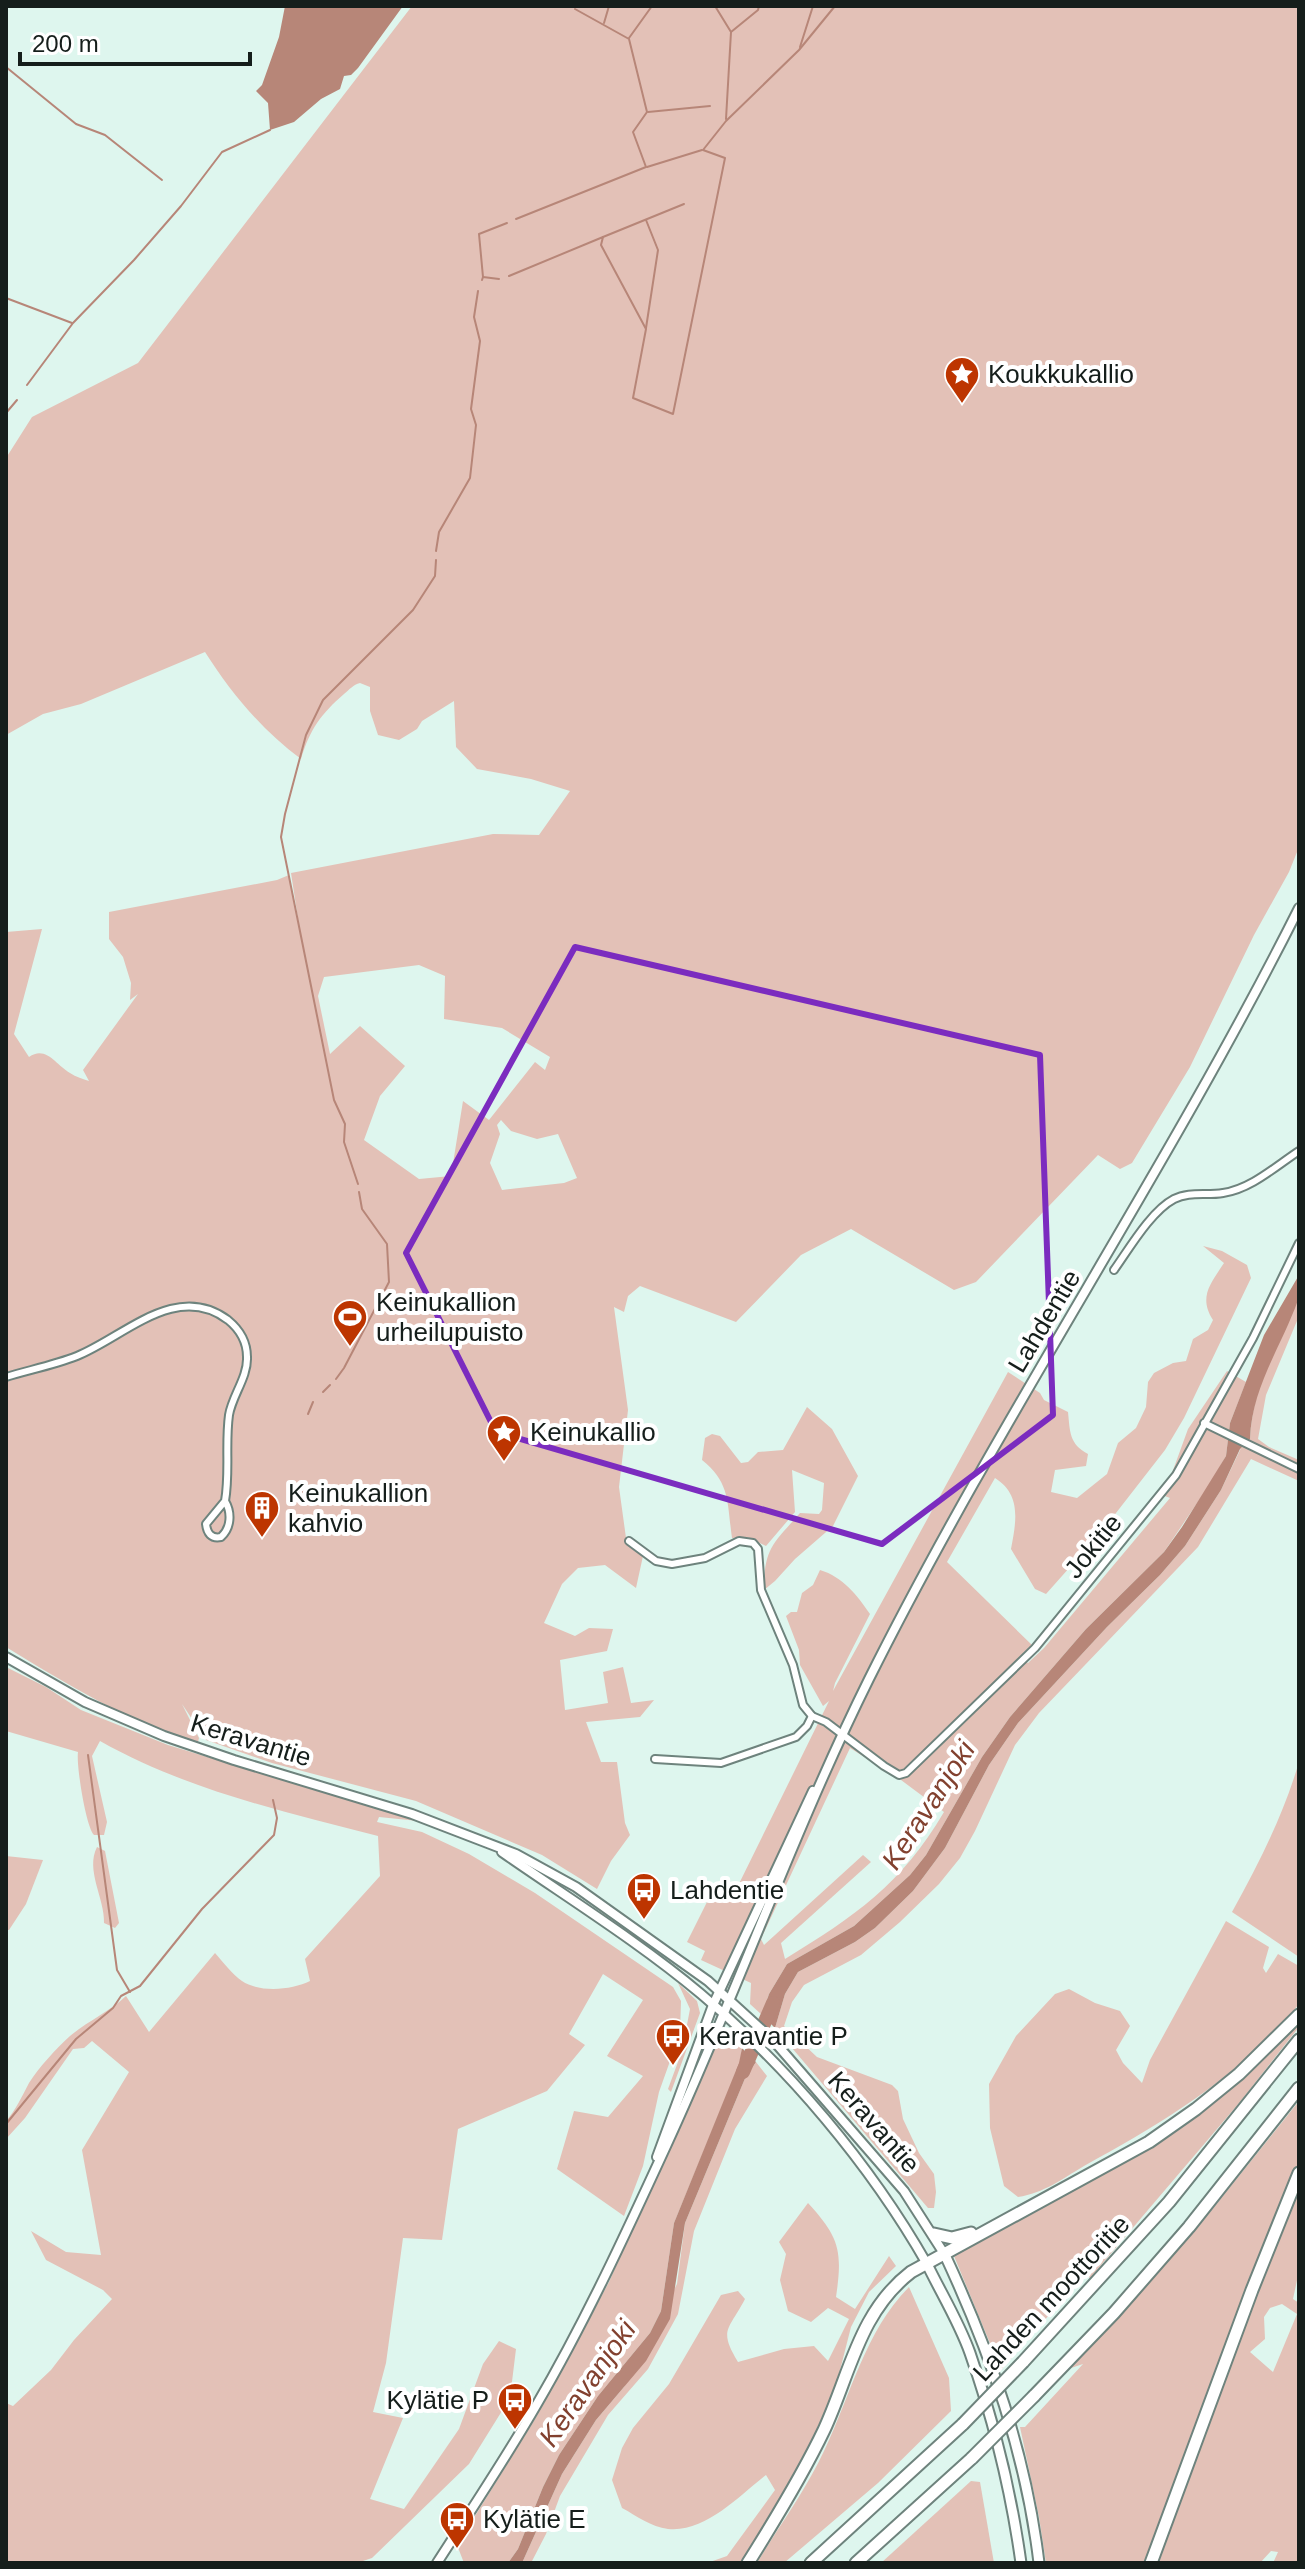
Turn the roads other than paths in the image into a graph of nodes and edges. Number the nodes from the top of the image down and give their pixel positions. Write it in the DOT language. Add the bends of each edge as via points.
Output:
graph roads {
  1 [pos="1299,908"];
  2 [pos="1299,1151"];
  3 [pos="1299,1243"];
  4 [pos="1114,1270"];
  5 [pos="6,1377"];
  6 [pos="1204,1423"];
  7 [pos="1299,1469"];
  8 [pos="225,1501"];
  9 [pos="629,1541"];
  10 [pos="6,1657"];
  11 [pos="812,1716"];
  12 [pos="842,1735"];
  13 [pos="655,1759"];
  14 [pos="831,1759"];
  15 [pos="492,1845"];
  16 [pos="720,1990"];
  17 [pos="730,1998"];
  18 [pos="713,2005"];
  19 [pos="723,2014"];
  20 [pos="1299,2015"];
  21 [pos="1299,2040"];
  22 [pos="1299,2088"];
  23 [pos="1299,2173"];
  24 [pos="651,2177"];
  25 [pos="991,2227"];
  26 [pos="934,2234"];
  27 [pos="945,2255"];
  28 [pos="927,2264"];
  29 [pos="437,2563"];
  30 [pos="748,2563"];
  31 [pos="811,2563"];
  32 [pos="856,2563"];
  33 [pos="1021,2563"];
  34 [pos="1039,2563"];
  35 [pos="1151,2563"];
  1 -- 12 [label="main road, Lahdentie" via="1243,1018 996,1441"];
  2 -- 4 [label="street" via="1235,1190 1173,1199"];
  3 -- 6 [label="street, Jokitie"];
  5 -- 8 [label="street" via="74,1357 175,1307 198,1307 219,1315 243,1339 247,1357 229,1413"];
  6 -- 7 [label="street"];
  6 -- 12 [label="street, Jokitie" via="1176,1475 1035,1648 906,1773 899,1775"];
  8 -- 8 [label="street" via="206,1524 213,1537 228,1529"];
  9 -- 11 [label="street" via="656,1561 672,1564 705,1558 739,1541 753,1543 761,1590 793,1665 803,1705"];
  10 -- 15 [label="main road, Keravantie" via="85,1702 164,1736 363,1797"];
  11 -- 12 [label="street"];
  11 -- 13 [label="street" via="796,1737 721,1763"];
  12 -- 14 [label="main road, Lahdentie"];
  14 -- 16 [label="main road, Lahdentie"];
  14 -- 17 [label="main road, Lahdentie"];
  15 -- 16 [label="main road, Keravantie" via="576,1887"];
  15 -- 18 [label="main road, Keravantie"];
  16 -- 17 [label="main road, Keravantie"];
  16 -- 18 [label="main road, Lahdentie"];
  17 -- 19 [label="main road, Lahdentie"];
  17 -- 26 [label="main road, Keravantie" via="904,2191"];
  18 -- 19 [label="main road, Keravantie"];
  18 -- 24 [label="main road, Lahdentie"];
  19 -- 24 [label="main road, Lahdentie"];
  19 -- 28 [label="main road, Keravantie" via="821,2116 869,2175"];
  20 -- 25 [label="highway" via="1239,2074 1149,2142"];
  21 -- 31 [label="highway, Lahden moottoritie, bridge" via="1169,2202 1023,2362"];
  22 -- 32 [label="highway, Lahden moottoritie, bridge" via="1114,2313 972,2458"];
  23 -- 35 [label="highway"];
  24 -- 29 [label="main road, Lahdentie" via="538,2402"];
  25 -- 26 [label="highway" via="952,2238"];
  25 -- 27 [label="highway"];
  26 -- 27 [label="main road, Keravantie"];
  27 -- 28 [label="highway"];
  27 -- 34 [label="main road, Keravantie" via="1006,2405 1023,2464"];
  28 -- 30 [label="highway" via="900,2281 874,2311 824,2430"];
  28 -- 33 [label="main road, Keravantie" via="969,2350 1007,2481"];
}
